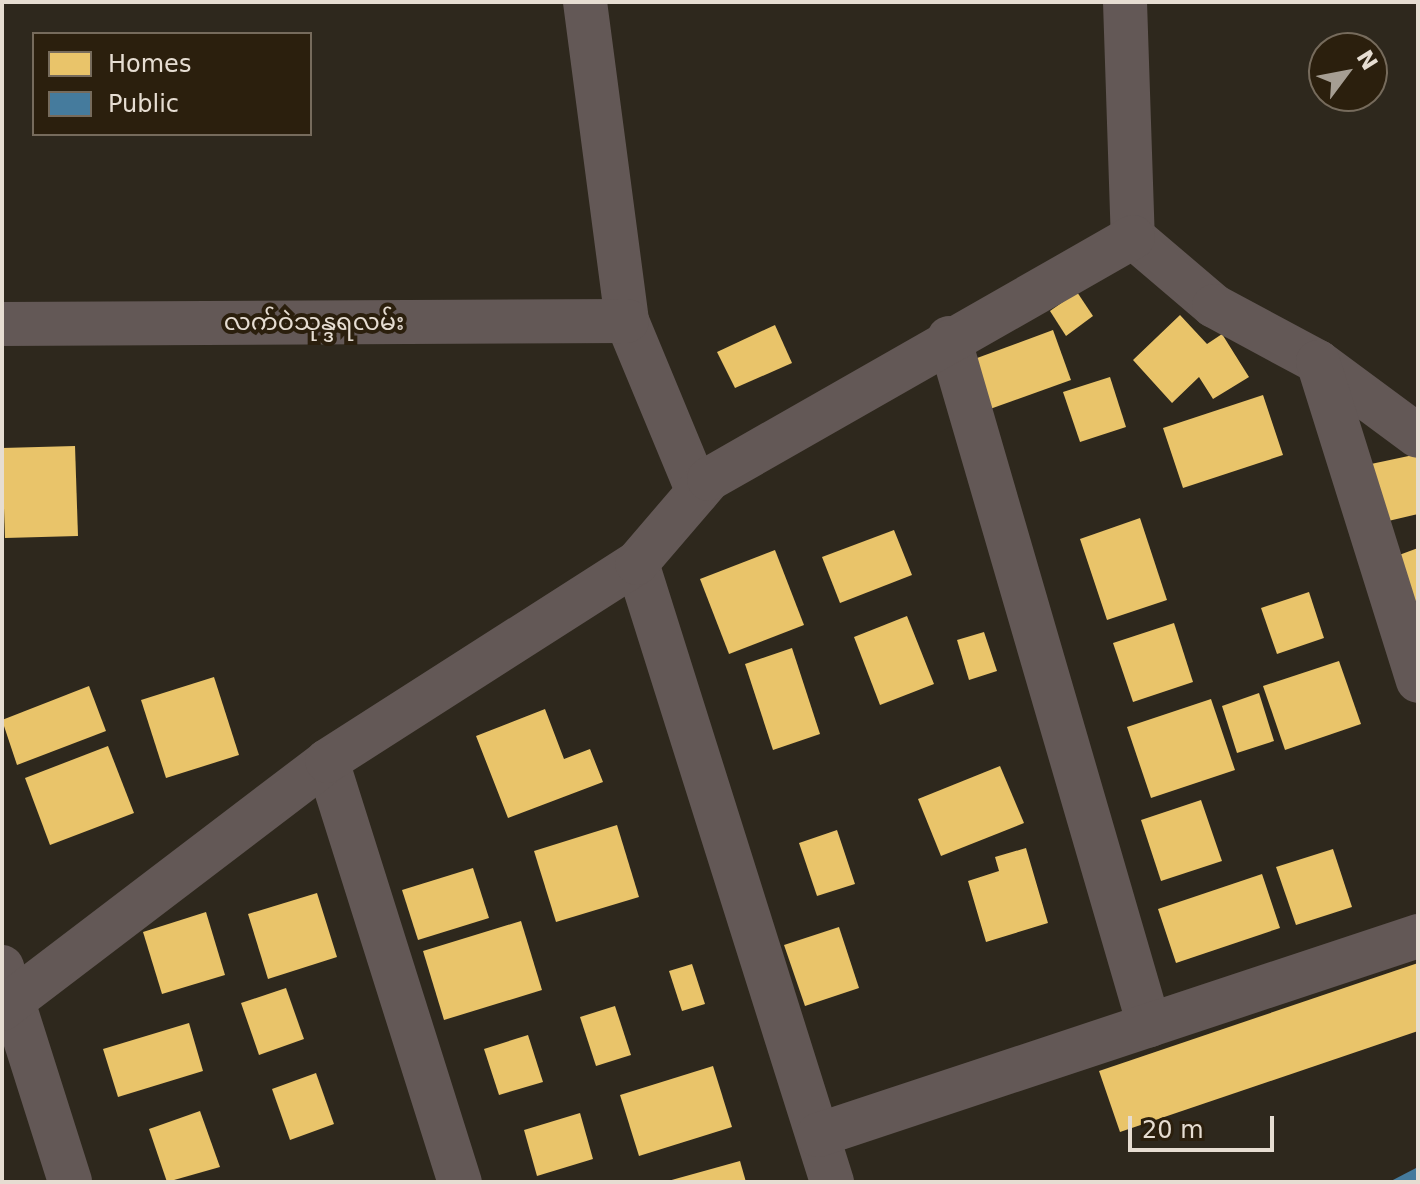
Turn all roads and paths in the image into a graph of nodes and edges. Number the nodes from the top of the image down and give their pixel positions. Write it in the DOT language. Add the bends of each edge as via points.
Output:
graph roads {
  1 [pos="585,2"];
  2 [pos="1125,2"];
  3 [pos="1133,237"];
  4 [pos="627,321"];
  5 [pos="2,324"];
  6 [pos="949,338"];
  7 [pos="1318,362"];
  8 [pos="1418,436"];
  9 [pos="698,492"];
  10 [pos="637,563"];
  11 [pos="1418,681"];
  12 [pos="327,761"];
  13 [pos="1418,936"];
  14 [pos="6,994"];
  15 [pos="1149,1025"];
  16 [pos="818,1135"];
  17 [pos="70,1182"];
  18 [pos="460,1182"];
  19 [pos="832,1182"];
  1 -- 4 [label="street"];
  2 -- 3 [label="street"];
  3 -- 6 [label="street"];
  3 -- 7 [label="street" via="1214,306"];
  4 -- 5 [label="street, လက်ဝဲသုန္ဒရလမ်း"];
  4 -- 9 [label="street"];
  6 -- 9 [label="street" via="709,479"];
  6 -- 15 [label="street"];
  7 -- 8 [label="street"];
  7 -- 11 [label="street"];
  9 -- 10 [label="street"];
  10 -- 12 [label="street"];
  10 -- 16 [label="street"];
  12 -- 14 [label="street"];
  12 -- 18 [label="street"];
  13 -- 15 [label="street"];
  14 -- 17 [label="street"];
  15 -- 16 [label="street"];
  16 -- 19 [label="street"];
}
